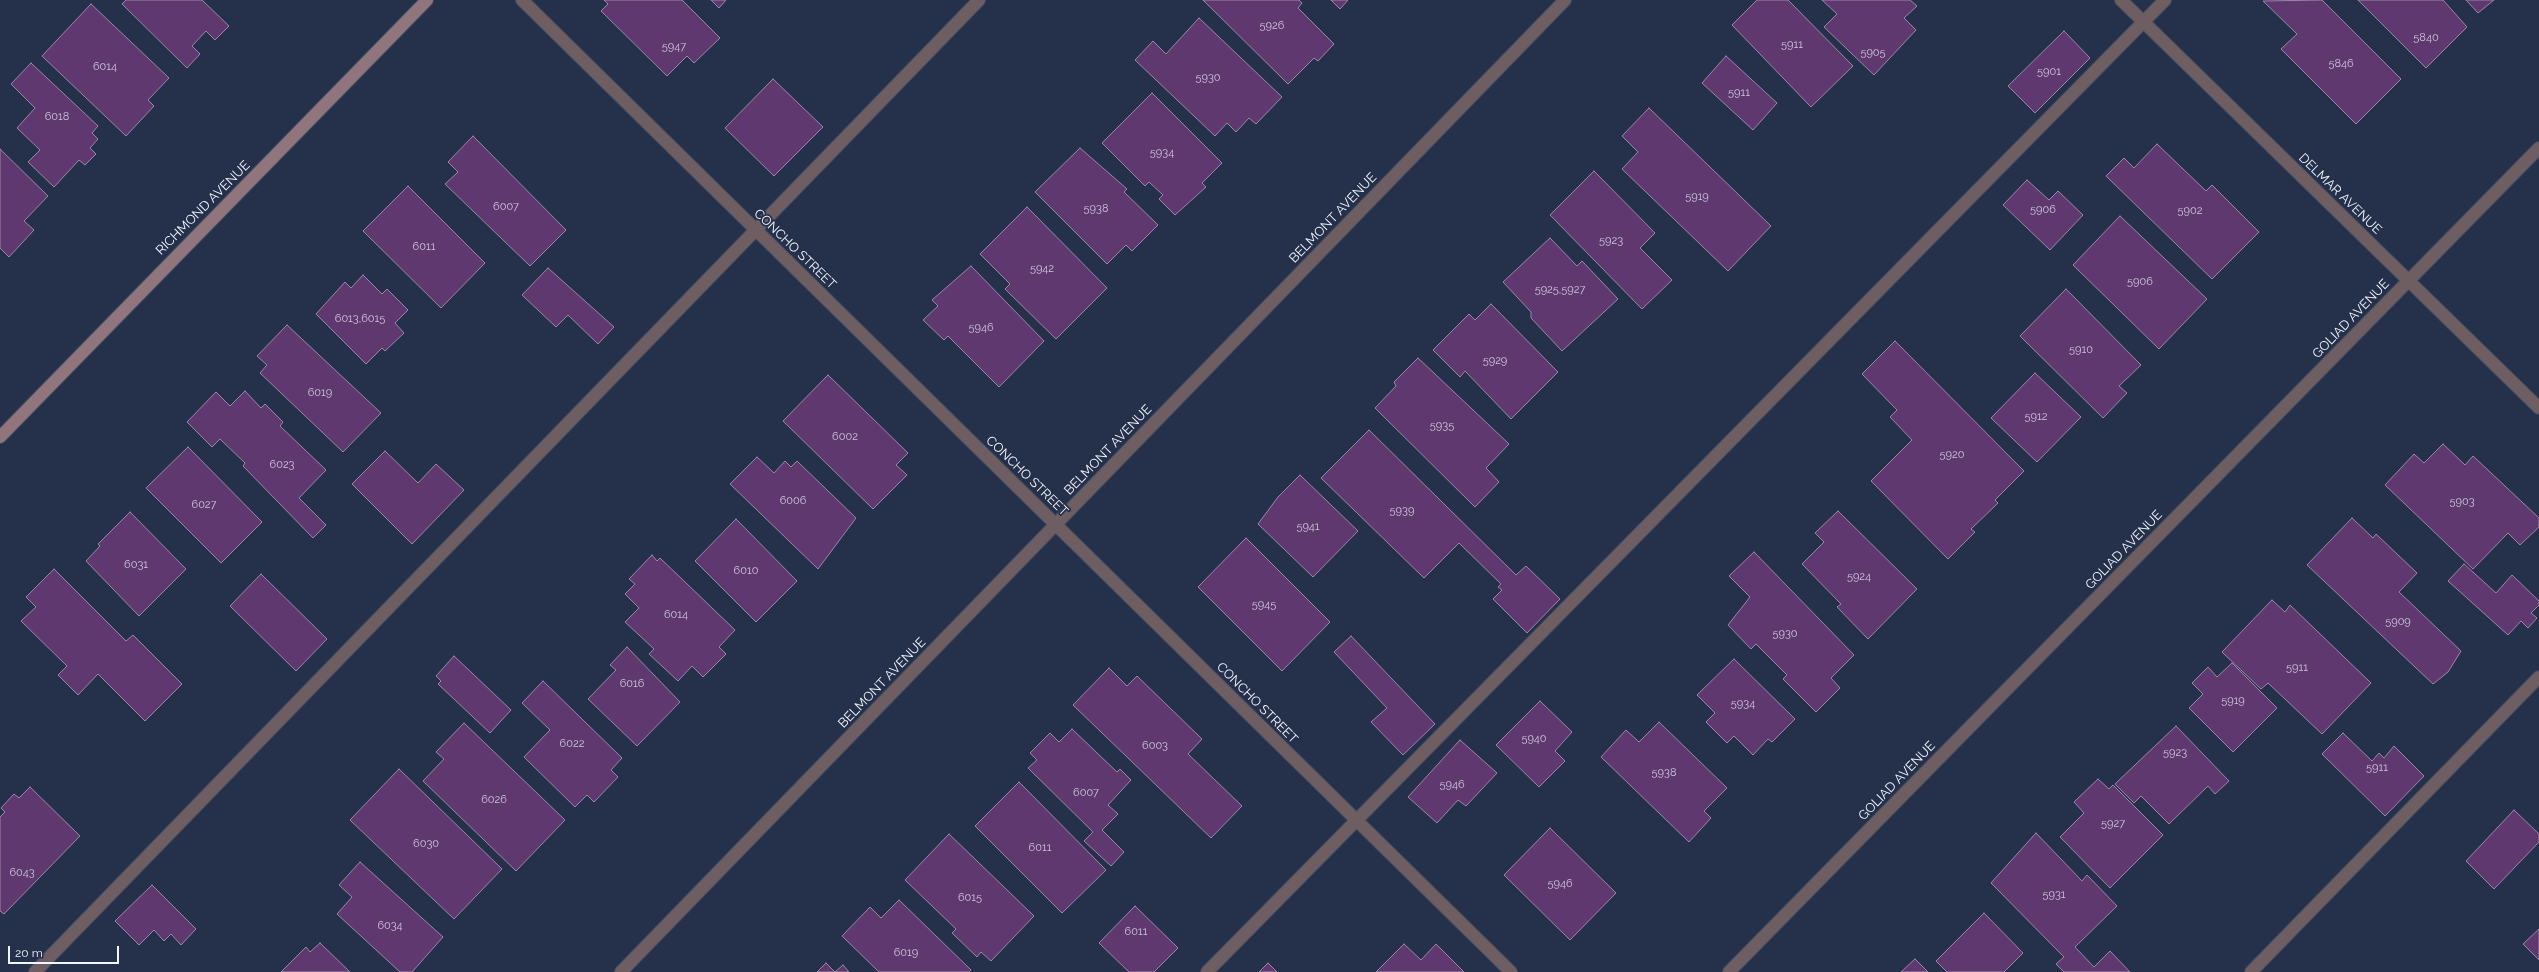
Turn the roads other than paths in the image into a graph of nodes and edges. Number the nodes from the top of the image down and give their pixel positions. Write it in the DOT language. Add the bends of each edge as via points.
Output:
graph roads {
  1 [pos="427,0"];
  2 [pos="522,0"];
  3 [pos="979,0"];
  4 [pos="1564,0"];
  5 [pos="2121,0"];
  6 [pos="2165,0"];
  7 [pos="2143,22"];
  8 [pos="2539,148"];
  9 [pos="755,230"];
  10 [pos="2408,280"];
  11 [pos="2539,408"];
  12 [pos="0,436"];
  13 [pos="1056,524"];
  14 [pos="2539,677"];
  15 [pos="1355,820"];
  16 [pos="35,972"];
  17 [pos="621,972"];
  18 [pos="1207,972"];
  19 [pos="1511,972"];
  20 [pos="1729,972"];
  21 [pos="2251,972"];
  1 -- 12 [label="street, RICHMOND AVENUE"];
  2 -- 9 [label="street, CONCHO STREET"];
  3 -- 9 [label="street"];
  4 -- 13 [label="street, BELMONT AVENUE"];
  5 -- 7 [label="street, DELMAR AVENUE"];
  6 -- 7 [label="street"];
  7 -- 10 [label="street, DELMAR AVENUE"];
  7 -- 15 [label="street"];
  8 -- 10 [label="street, GOLIAD AVENUE"];
  9 -- 13 [label="street, CONCHO STREET"];
  9 -- 16 [label="street"];
  10 -- 11 [label="street, DELMAR AVENUE"];
  10 -- 20 [label="street, GOLIAD AVENUE"];
  13 -- 15 [label="street, CONCHO STREET"];
  13 -- 17 [label="street, BELMONT AVENUE"];
  14 -- 21 [label="street"];
  15 -- 18 [label="street"];
  15 -- 19 [label="street, CONCHO STREET"];
}
